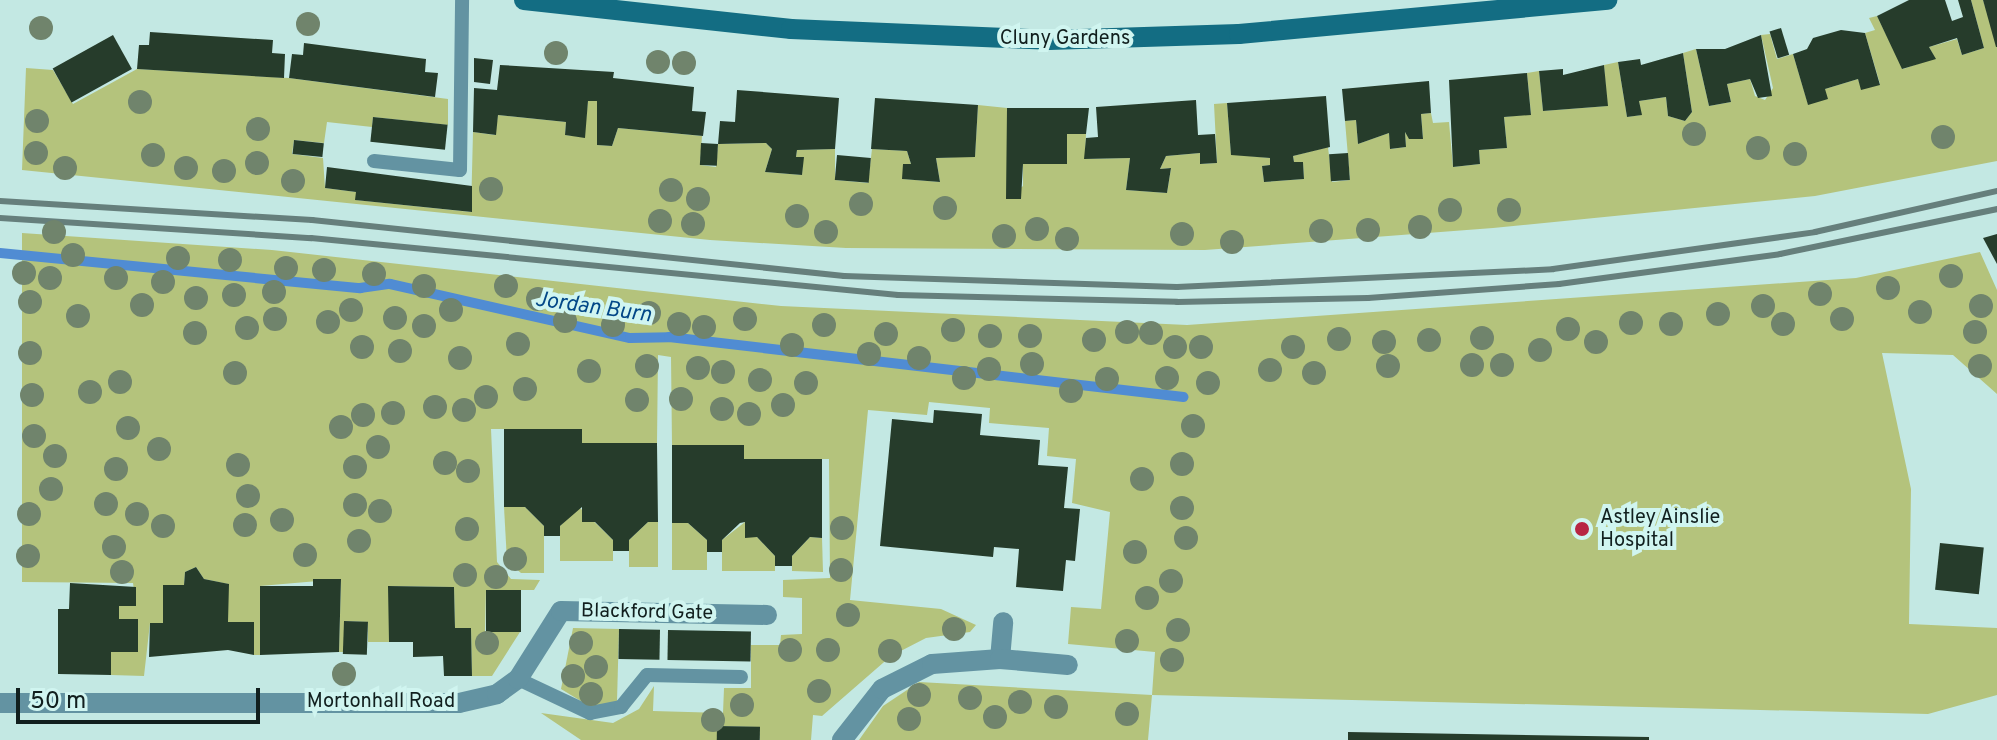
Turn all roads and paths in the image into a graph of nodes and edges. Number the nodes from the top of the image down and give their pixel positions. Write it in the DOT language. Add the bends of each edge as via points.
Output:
graph roads {
  1 [pos="462,0"];
  2 [pos="524,0"];
  3 [pos="1607,0"];
  4 [pos="374,161"];
  5 [pos="767,615"];
  6 [pos="1003,622"];
  7 [pos="1000,659"];
  8 [pos="1068,665"];
  9 [pos="741,677"];
  10 [pos="518,679"];
  11 [pos="0,703"];
  12 [pos="842,740"];
  1 -- 4 [label="lane" via="460,170"];
  2 -- 3 [label="street, Cluny Gardens" via="791,29 1064,40 1414,21"];
  5 -- 10 [label="street, Blackford Gate" via="561,611"];
  6 -- 7 [label="street"];
  7 -- 8 [label="street"];
  7 -- 12 [label="street" via="954,660 909,673 862,709"];
  9 -- 10 [label="lane" via="647,675 621,707 590,713"];
  10 -- 11 [label="street, Mortonhall Road" via="474,701"];
}
